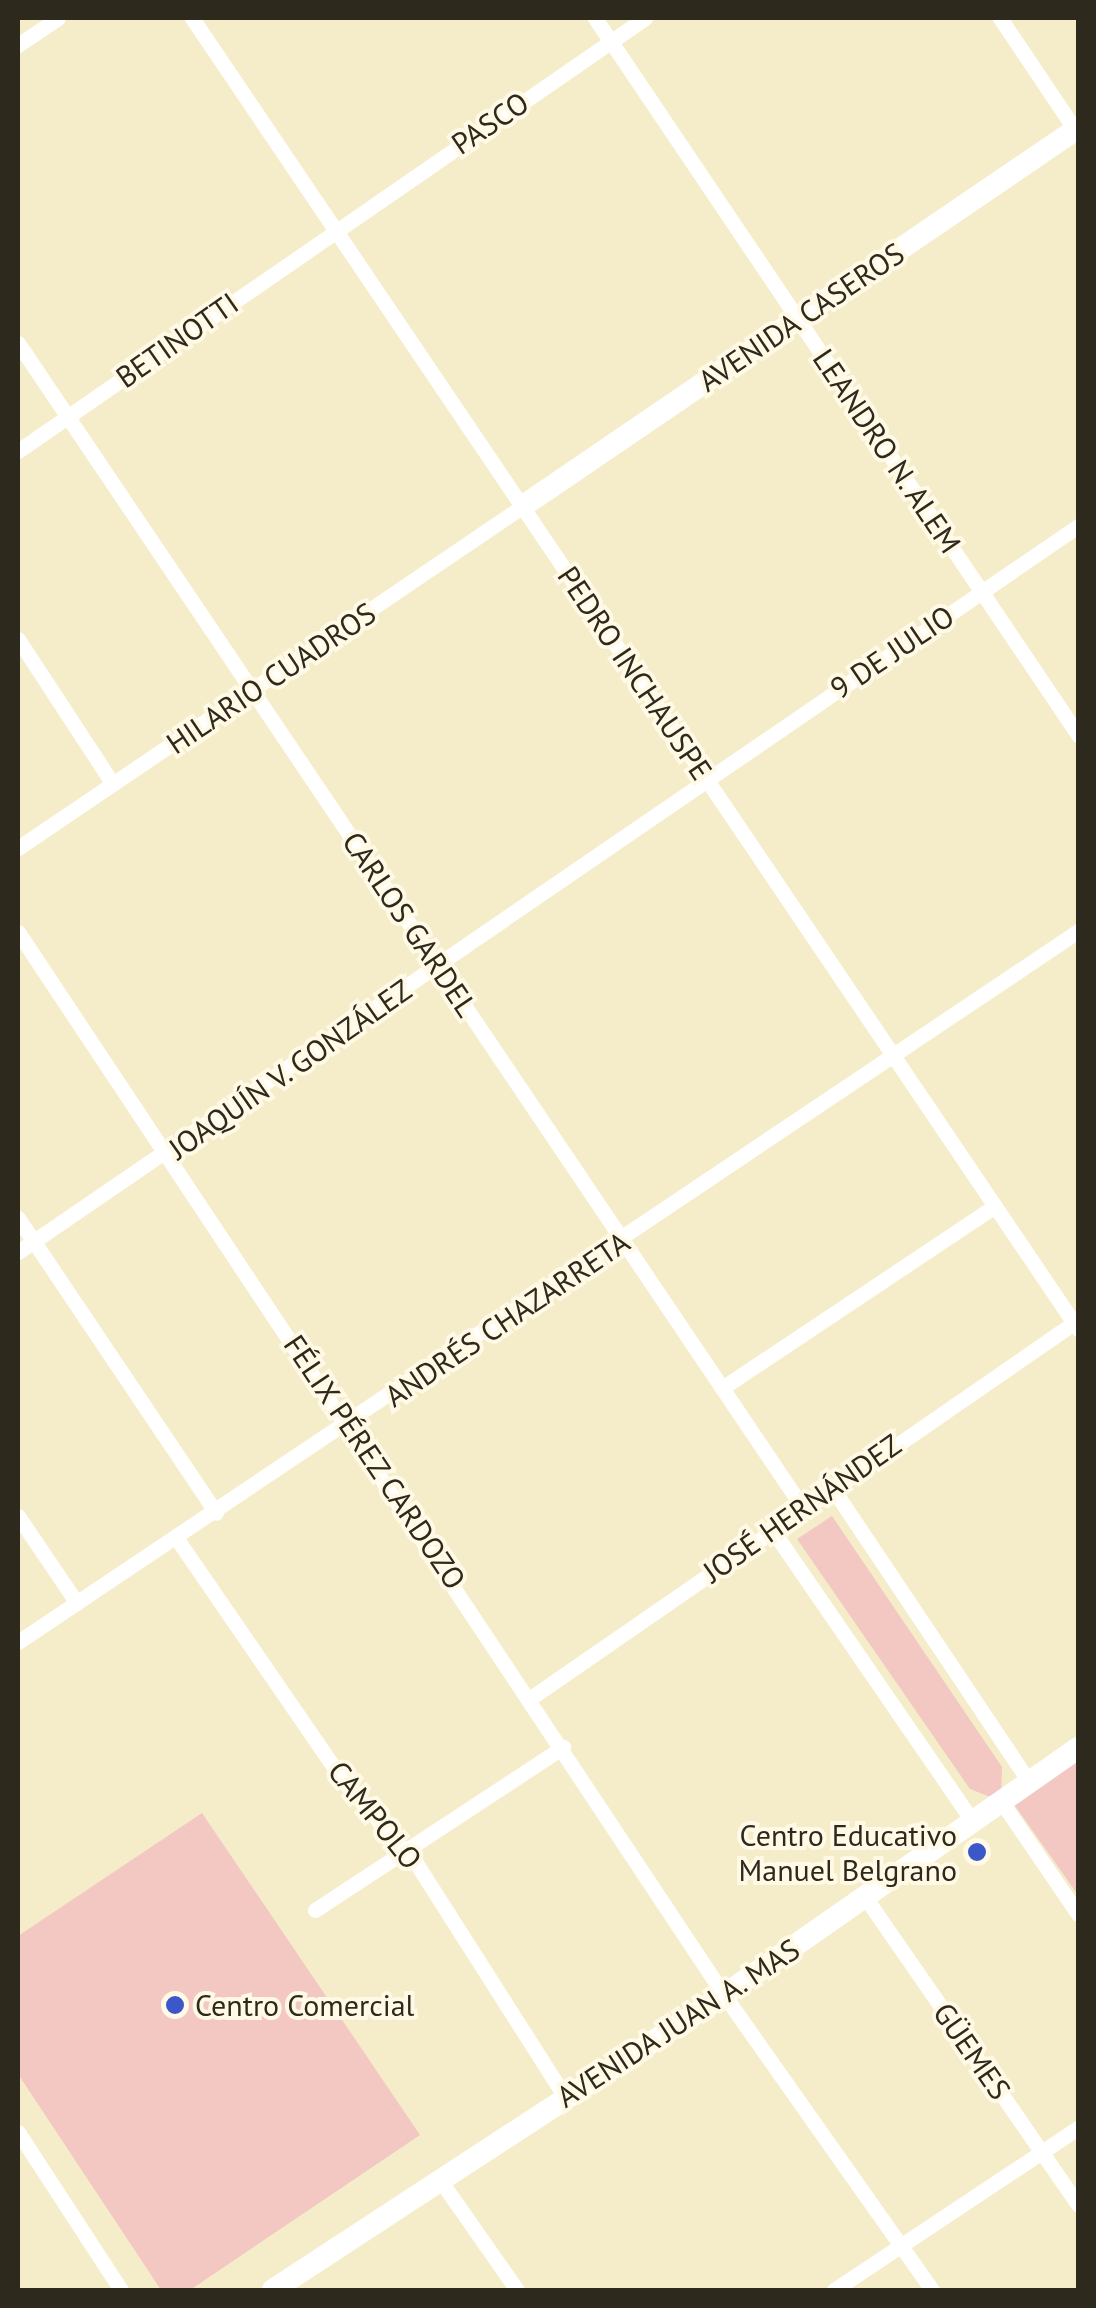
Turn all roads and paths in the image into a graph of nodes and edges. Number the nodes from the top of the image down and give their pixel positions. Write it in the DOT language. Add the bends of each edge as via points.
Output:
graph roads {
  1 [pos="58,18"];
  2 [pos="192,18"];
  3 [pos="594,18"];
  4 [pos="645,18"];
  5 [pos="1000,18"];
  6 [pos="610,41"];
  7 [pos="18,45"];
  8 [pos="1078,130"];
  9 [pos="335,229"];
  10 [pos="798,319"];
  11 [pos="18,343"];
  12 [pos="68,417"];
  13 [pos="18,451"];
  14 [pos="523,506"];
  15 [pos="1078,526"];
  16 [pos="982,591"];
  17 [pos="18,640"];
  18 [pos="252,691"];
  19 [pos="1078,735"];
  20 [pos="706,778"];
  21 [pos="113,784"];
  22 [pos="18,848"];
  23 [pos="1078,931"];
  24 [pos="18,932"];
  25 [pos="438,966"];
  26 [pos="894,1057"];
  27 [pos="167,1154"];
  28 [pos="995,1206"];
  29 [pos="18,1218"];
  30 [pos="622,1240"];
  31 [pos="33,1241"];
  32 [pos="18,1252"];
  33 [pos="1077,1324"];
  34 [pos="722,1388"];
  35 [pos="351,1426"];
  36 [pos="832,1486"];
  37 [pos="801,1505"];
  38 [pos="216,1514"];
  39 [pos="18,1516"];
  40 [pos="771,1528"];
  41 [pos="177,1539"];
  42 [pos="78,1604"];
  43 [pos="18,1642"];
  44 [pos="532,1697"];
  45 [pos="564,1747"];
  46 [pos="1078,1748"];
  47 [pos="1029,1782"];
  48 [pos="1002,1801"];
  49 [pos="973,1822"];
  50 [pos="405,1855"];
  51 [pos="864,1898"];
  52 [pos="316,1910"];
  53 [pos="1078,1914"];
  54 [pos="724,1995"];
  55 [pos="565,2097"];
  56 [pos="1078,2128"];
  57 [pos="18,2132"];
  58 [pos="1043,2153"];
  59 [pos="440,2180"];
  60 [pos="1078,2205"];
  61 [pos="902,2246"];
  62 [pos="122,2290"];
  63 [pos="273,2290"];
  64 [pos="517,2290"];
  65 [pos="834,2290"];
  66 [pos="932,2290"];
  1 -- 7 [label="street"];
  2 -- 9 [label="street, PEDRO INCHAUSPE"];
  3 -- 6 [label="street, LEANDRO N. ALEM"];
  4 -- 6 [label="street, PASCO"];
  5 -- 8 [label="street"];
  6 -- 9 [label="street, PASCO"];
  6 -- 10 [label="street, LEANDRO N. ALEM"];
  8 -- 10 [label="main road, AVENIDA CASEROS"];
  9 -- 12 [label="street, BETINOTTI"];
  9 -- 14 [label="street, PEDRO INCHAUSPE"];
  10 -- 14 [label="main road, AVENIDA CASEROS"];
  10 -- 16 [label="street, LEANDRO N. ALEM"];
  11 -- 12 [label="street, CARLOS GARDEL"];
  12 -- 13 [label="street, BETINOTTI"];
  12 -- 18 [label="street, CARLOS GARDEL"];
  14 -- 18 [label="street, HILARIO CUADROS"];
  14 -- 20 [label="street, PEDRO INCHAUSPE"];
  15 -- 16 [label="street, 9 DE JULIO"];
  16 -- 19 [label="street, LEANDRO N. ALEM"];
  16 -- 20 [label="street, 9 DE JULIO"];
  17 -- 21 [label="street"];
  18 -- 21 [label="street, HILARIO CUADROS"];
  18 -- 25 [label="street, CARLOS GARDEL"];
  20 -- 25 [label="street, JOAQUÍN V. GONZÁLEZ"];
  20 -- 26 [label="street, PEDRO INCHAUSPE"];
  21 -- 22 [label="street, HILARIO CUADROS"];
  23 -- 26 [label="street, ANDRÉS CHAZARRETA"];
  24 -- 27 [label="street, FÉLIX PÉREZ CARDOZO"];
  25 -- 27 [label="street, JOAQUÍN V. GONZÁLEZ"];
  25 -- 30 [label="street, CARLOS GARDEL"];
  26 -- 28 [label="street, PEDRO INCHAUSPE"];
  26 -- 30 [label="street, ANDRÉS CHAZARRETA"];
  27 -- 31 [label="street, JOAQUÍN V. GONZÁLEZ"];
  27 -- 35 [label="street, FÉLIX PÉREZ CARDOZO"];
  28 -- 33 [label="street, PEDRO INCHAUSPE"];
  28 -- 34 [label="street"];
  29 -- 31 [label="street"];
  30 -- 34 [label="street, CARLOS GARDEL"];
  30 -- 35 [label="street, ANDRÉS CHAZARRETA"];
  31 -- 32 [label="street, JOAQUÍN V. GONZÁLEZ"];
  31 -- 38 [label="street"];
  33 -- 36 [label="street, JOSÉ HERNÁNDEZ"];
  34 -- 37 [label="street, CARLOS GARDEL"];
  35 -- 38 [label="street, ANDRÉS CHAZARRETA"];
  35 -- 44 [label="street, FÉLIX PÉREZ CARDOZO"];
  36 -- 37 [label="street, JOSÉ HERNÁNDEZ"];
  36 -- 47 [label="street"];
  37 -- 40 [label="street, JOSÉ HERNÁNDEZ"];
  38 -- 41 [label="street, ANDRÉS CHAZARRETA"];
  39 -- 42 [label="street"];
  40 -- 44 [label="street, JOSÉ HERNÁNDEZ"];
  40 -- 49 [label="street"];
  41 -- 42 [label="street, ANDRÉS CHAZARRETA"];
  41 -- 50 [label="street, CAMPOLO"];
  42 -- 43 [label="street, ANDRÉS CHAZARRETA"];
  44 -- 45 [label="street, FÉLIX PÉREZ CARDOZO"];
  45 -- 50 [label="street"];
  45 -- 54 [label="street, FÉLIX PÉREZ CARDOZO"];
  46 -- 47 [label="main road, AVENIDA JUAN A. MAS"];
  47 -- 48 [label="main road, AVENIDA JUAN A. MAS"];
  48 -- 49 [label="main road, AVENIDA JUAN A. MAS"];
  48 -- 53 [label="street"];
  49 -- 51 [label="main road, AVENIDA JUAN A. MAS"];
  50 -- 52 [label="street"];
  50 -- 55 [label="street, CAMPOLO"];
  51 -- 54 [label="main road, AVENIDA JUAN A. MAS"];
  51 -- 58 [label="street, GÜEMES"];
  54 -- 55 [label="main road, AVENIDA JUAN A. MAS"];
  54 -- 61 [label="street, FÉLIX PÉREZ CARDOZO"];
  55 -- 59 [label="main road, AVENIDA JUAN A. MAS"];
  56 -- 58 [label="street"];
  57 -- 62 [label="street"];
  58 -- 60 [label="street, GÜEMES"];
  58 -- 61 [label="street"];
  59 -- 63 [label="main road, AVENIDA JUAN A. MAS"];
  59 -- 64 [label="street"];
  61 -- 65 [label="street"];
  61 -- 66 [label="street, FÉLIX PÉREZ CARDOZO"];
}
